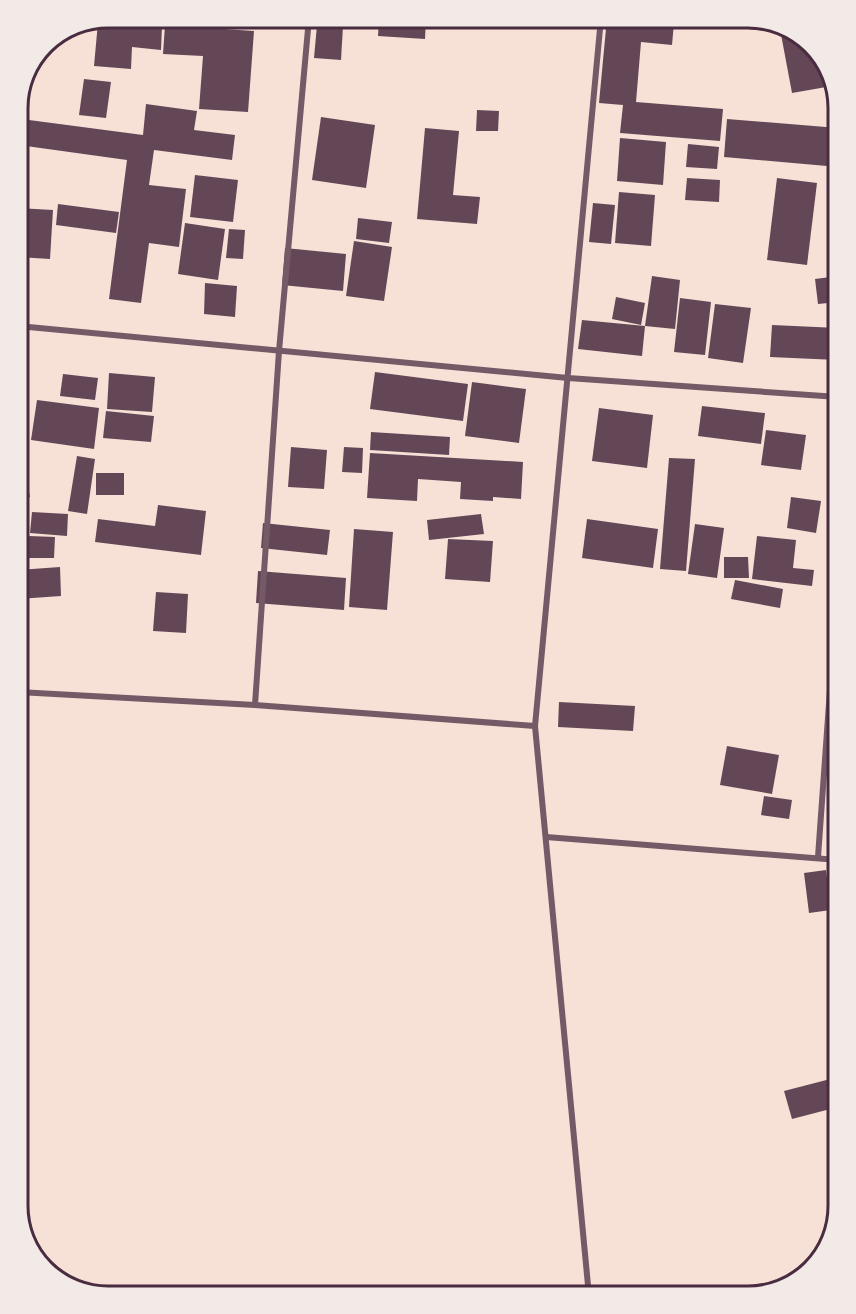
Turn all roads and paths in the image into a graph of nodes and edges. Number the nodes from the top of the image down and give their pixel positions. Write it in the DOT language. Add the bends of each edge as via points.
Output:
graph roads {
  1 [pos="308,28"];
  2 [pos="600,29"];
  3 [pos="29,327"];
  4 [pos="279,351"];
  5 [pos="568,378"];
  6 [pos="828,396"];
  7 [pos="28,693"];
  8 [pos="255,705"];
  9 [pos="828,718"];
  10 [pos="535,726"];
  11 [pos="546,837"];
  12 [pos="818,857"];
  13 [pos="828,858"];
  14 [pos="588,1286"];
  1 -- 4 [label="street"];
  2 -- 5 [label="street"];
  3 -- 4 [label="street"];
  4 -- 5 [label="street"];
  4 -- 8 [label="street"];
  5 -- 6 [label="street"];
  5 -- 10 [label="street"];
  7 -- 8 [label="street"];
  8 -- 10 [label="street"];
  9 -- 12 [label="street"];
  10 -- 11 [label="street"];
  11 -- 12 [label="street"];
  11 -- 14 [label="street"];
  12 -- 13 [label="street"];
}
